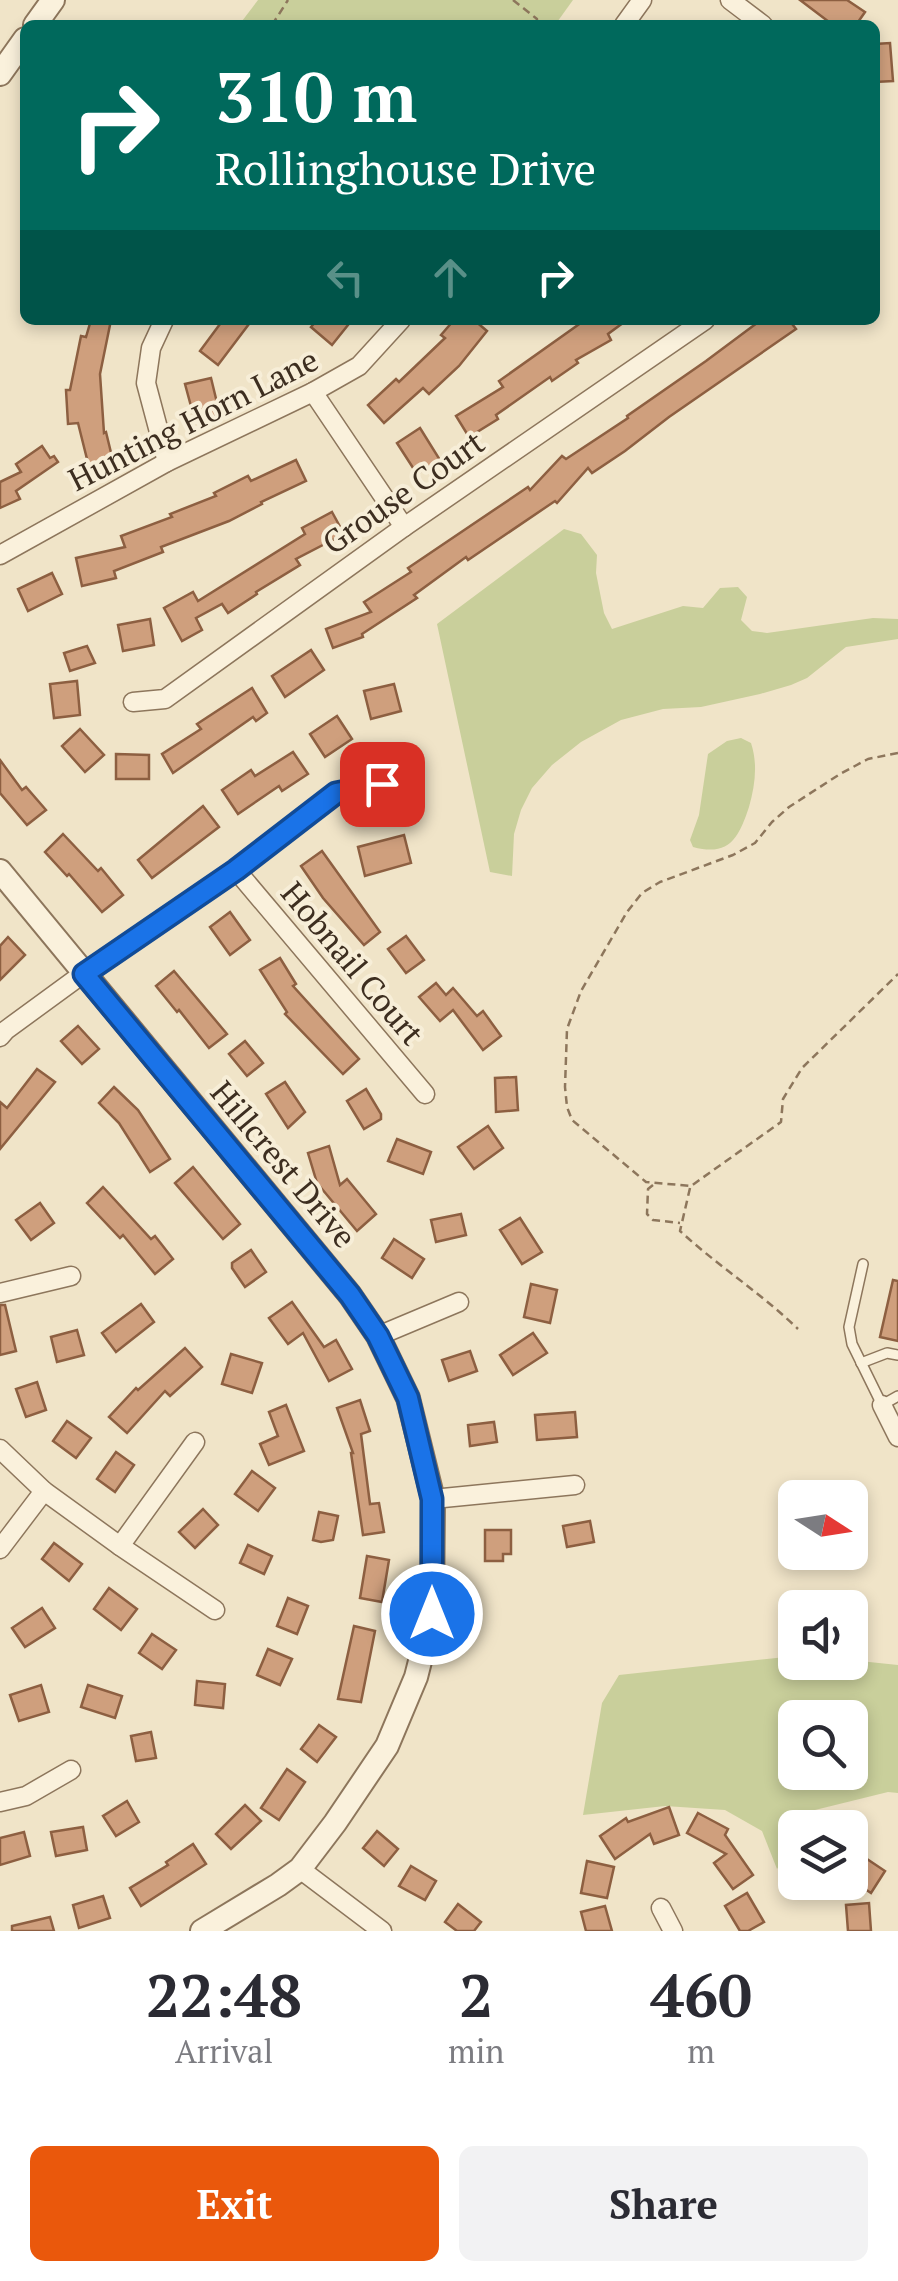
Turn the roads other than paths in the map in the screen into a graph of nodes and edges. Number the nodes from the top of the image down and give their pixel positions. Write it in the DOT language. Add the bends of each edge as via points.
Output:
graph roads {
  1 [pos="730,0"];
  2 [pos="756,20"];
  3 [pos="20,46"];
  4 [pos="0,74"];
  5 [pos="162,325"];
  6 [pos="396,325"];
  7 [pos="698,325"];
  8 [pos="313,392"];
  9 [pos="167,462"];
  10 [pos="404,526"];
  11 [pos="0,555"];
  12 [pos="133,702"];
  13 [pos="382,784"];
  14 [pos="236,870"];
  15 [pos="0,871"];
  16 [pos="84,974"];
  17 [pos="0,1037"];
  18 [pos="425,1094"];
  19 [pos="863,1264"];
  20 [pos="71,1276"];
  21 [pos="0,1294"];
  22 [pos="459,1302"];
  23 [pos="378,1336"];
  24 [pos="898,1356"];
  25 [pos="861,1362"];
  26 [pos="890,1400"];
  27 [pos="898,1437"];
  28 [pos="195,1442"];
  29 [pos="0,1450"];
  30 [pos="575,1486"];
  31 [pos="44,1491"];
  32 [pos="432,1499"];
  33 [pos="120,1546"];
  34 [pos="0,1549"];
  35 [pos="215,1610"];
  36 [pos="71,1770"];
  37 [pos="0,1802"];
  38 [pos="300,1868"];
  39 [pos="661,1908"];
  40 [pos="202,1931"];
  41 [pos="382,1931"];
  42 [pos="672,1931"];
  1 -- 2 [label="street"];
  3 -- 4 [label="street"];
  5 -- 9 [label="street" via="146,382"];
  6 -- 8 [label="street, Hunting Horn Lane" via="359,366"];
  7 -- 10 [label="street, Grouse Court"];
  8 -- 9 [label="street, Hunting Horn Lane"];
  8 -- 10 [label="street"];
  9 -- 11 [label="street, Hunting Horn Lane"];
  10 -- 12 [label="street, Grouse Court" via="165,699"];
  13 -- 14 [label="street" via="336,793"];
  14 -- 16 [label="street"];
  14 -- 18 [label="street, Hobnail Court"];
  15 -- 16 [label="street, Hillcrest Drive"];
  16 -- 17 [label="street"];
  16 -- 23 [label="street, Hillcrest Drive"];
  19 -- 25 [label="lane" via="849,1327"];
  20 -- 21 [label="street"];
  22 -- 23 [label="street"];
  23 -- 32 [label="street, Hillcrest Drive" via="408,1398"];
  24 -- 25 [label="lane"];
  25 -- 26 [label="lane"];
  26 -- 27 [label="street"];
  28 -- 33 [label="street"];
  29 -- 31 [label="street"];
  30 -- 32 [label="street"];
  31 -- 33 [label="street"];
  31 -- 34 [label="street"];
  32 -- 38 [label="street, Hillcrest Drive" via="432,1614 416,1677 388,1746"];
  33 -- 35 [label="street"];
  36 -- 37 [label="street" via="26,1796"];
  38 -- 40 [label="street, Hillcrest Drive"];
  38 -- 41 [label="street"];
  39 -- 42 [label="street"];
}
